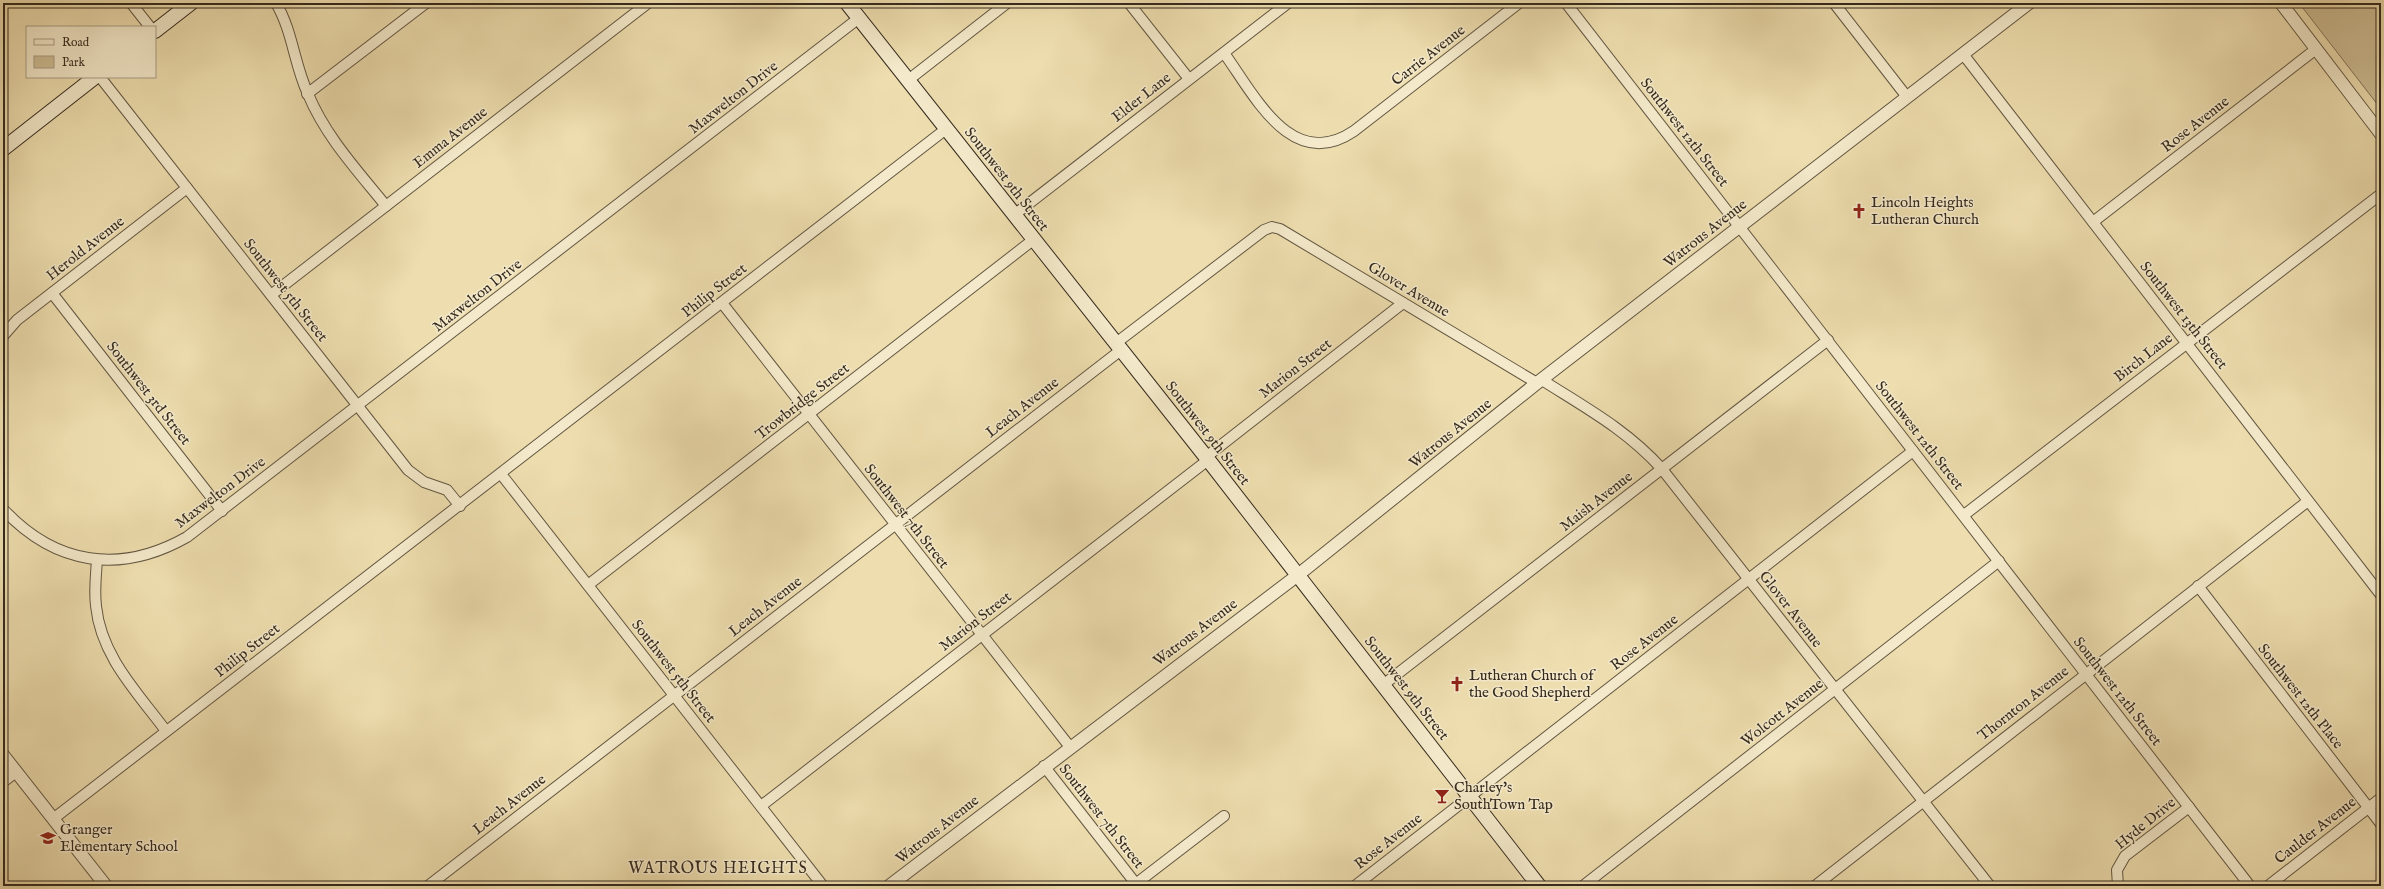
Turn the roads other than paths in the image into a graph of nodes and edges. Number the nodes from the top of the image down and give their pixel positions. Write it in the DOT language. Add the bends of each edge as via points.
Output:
graph roads {
  1 [pos="131,3"];
  2 [pos="191,3"];
  3 [pos="276,3"];
  4 [pos="426,3"];
  5 [pos="648,3"];
  6 [pos="848,3"];
  7 [pos="1007,3"];
  8 [pos="1129,3"];
  9 [pos="1288,3"];
  10 [pos="1519,3"];
  11 [pos="1566,3"];
  12 [pos="1834,3"];
  13 [pos="2029,3"];
  14 [pos="2281,3"];
  15 [pos="859,18"];
  16 [pos="149,26"];
  17 [pos="156,30"];
  18 [pos="2316,49"];
  19 [pos="1224,53"];
  20 [pos="1963,54"];
  21 [pos="95,78"];
  22 [pos="101,78"];
  23 [pos="907,80"];
  24 [pos="1189,80"];
  25 [pos="307,94"];
  26 [pos="1907,97"];
  27 [pos="946,129"];
  28 [pos="2381,134"];
  29 [pos="3,149"];
  30 [pos="187,188"];
  31 [pos="2381,194"];
  32 [pos="386,206"];
  33 [pos="1014,215"];
  34 [pos="2093,222"];
  35 [pos="1740,226"];
  36 [pos="1264,230"];
  37 [pos="1033,240"];
  38 [pos="52,293"];
  39 [pos="271,295"];
  40 [pos="722,303"];
  41 [pos="1403,303"];
  42 [pos="3,336"];
  43 [pos="1828,340"];
  44 [pos="2186,343"];
  45 [pos="1119,347"];
  46 [pos="1540,381"];
  47 [pos="358,407"];
  48 [pos="809,414"];
  49 [pos="1913,451"];
  50 [pos="1207,458"];
  51 [pos="1662,469"];
  52 [pos="501,474"];
  53 [pos="2308,501"];
  54 [pos="460,506"];
  55 [pos="3,509"];
  56 [pos="222,511"];
  57 [pos="1964,516"];
  58 [pos="895,525"];
  59 [pos="97,560"];
  60 [pos="1999,561"];
  61 [pos="1298,575"];
  62 [pos="1748,579"];
  63 [pos="588,585"];
  64 [pos="2198,586"];
  65 [pos="2381,595"];
  66 [pos="982,635"];
  67 [pos="2086,674"];
  68 [pos="1383,685"];
  69 [pos="1834,690"];
  70 [pos="674,695"];
  71 [pos="166,731"];
  72 [pos="1070,747"];
  73 [pos="3,755"];
  74 [pos="1044,766"];
  75 [pos="16,772"];
  76 [pos="3,782"];
  77 [pos="1470,797"];
  78 [pos="2381,798"];
  79 [pos="1922,800"];
  80 [pos="761,806"];
  81 [pos="2189,807"];
  82 [pos="2368,808"];
  83 [pos="1224,816"];
  84 [pos="53,819"];
  85 [pos="2381,824"];
  86 [pos="1135,885"];
  87 [pos="1357,885"];
  88 [pos="106,886"];
  89 [pos="428,886"];
  90 [pos="823,886"];
  91 [pos="889,886"];
  92 [pos="1539,886"];
  93 [pos="1583,886"];
  94 [pos="1815,886"];
  95 [pos="1990,886"];
  96 [pos="2118,886"];
  97 [pos="2250,886"];
  98 [pos="2268,886"];
  1 -- 16 [label="street"];
  2 -- 17 [label="main road"];
  3 -- 25 [label="street" via="290,31"];
  4 -- 25 [label="street"];
  5 -- 32 [label="street, Emma Avenue"];
  6 -- 15 [label="main road, Southwest 9th Street"];
  7 -- 23 [label="street"];
  8 -- 24 [label="street"];
  9 -- 19 [label="street, Elder Lane"];
  10 -- 19 [label="street, Carrie Avenue" via="1354,131 1341,140 1326,145 1296,139 1283,130 1268,114"];
  11 -- 35 [label="street, Southwest 12th Street"];
  12 -- 26 [label="street"];
  13 -- 20 [label="street, Watrous Avenue"];
  14 -- 18 [label="street"];
  15 -- 23 [label="main road, Southwest 9th Street"];
  15 -- 47 [label="street, Maxwelton Drive"];
  18 -- 28 [label="street"];
  18 -- 34 [label="street, Rose Avenue"];
  19 -- 24 [label="street, Elder Lane"];
  20 -- 26 [label="street, Watrous Avenue"];
  20 -- 34 [label="street, Southwest 13th Street"];
  21 -- 29 [label="main road"];
  22 -- 30 [label="street, Southwest 5th Street"];
  23 -- 27 [label="main road, Southwest 9th Street"];
  24 -- 33 [label="street, Elder Lane"];
  25 -- 32 [label="street" via="331,137"];
  26 -- 35 [label="street, Watrous Avenue"];
  27 -- 33 [label="main road, Southwest 9th Street"];
  27 -- 40 [label="street, Philip Street"];
  30 -- 38 [label="street, Herold Avenue"];
  30 -- 39 [label="street, Southwest 5th Street"];
  31 -- 44 [label="street, Birch Lane"];
  32 -- 39 [label="street, Emma Avenue"];
  33 -- 37 [label="main road, Southwest 9th Street"];
  34 -- 44 [label="street, Southwest 13th Street"];
  35 -- 43 [label="street, Southwest 12th Street"];
  35 -- 46 [label="street, Watrous Avenue"];
  36 -- 41 [label="street, Glover Avenue" via="1272,227 1280,229"];
  36 -- 45 [label="street, Leach Avenue"];
  37 -- 45 [label="main road, Southwest 9th Street"];
  37 -- 48 [label="street, Trowbridge Street"];
  38 -- 42 [label="street, Herold Avenue" via="17,320"];
  38 -- 56 [label="street, Southwest 3rd Street"];
  39 -- 47 [label="street, Southwest 5th Street"];
  40 -- 48 [label="street, Southwest 7th Street"];
  40 -- 52 [label="street, Philip Street"];
  41 -- 46 [label="street, Glover Avenue"];
  41 -- 50 [label="street, Marion Street"];
  43 -- 49 [label="street, Southwest 12th Street"];
  43 -- 51 [label="street, Maish Avenue"];
  44 -- 53 [label="street, Southwest 13th Street"];
  44 -- 57 [label="street, Birch Lane"];
  45 -- 50 [label="main road, Southwest 9th Street"];
  45 -- 58 [label="street, Leach Avenue"];
  46 -- 51 [label="street, Glover Avenue" via="1621,429"];
  46 -- 61 [label="street, Watrous Avenue"];
  47 -- 54 [label="street, Southwest 5th Street" via="408,470 424,482 447,490"];
  47 -- 56 [label="street, Maxwelton Drive"];
  48 -- 58 [label="street, Southwest 7th Street"];
  48 -- 63 [label="street, Trowbridge Street"];
  49 -- 57 [label="street, Southwest 12th Street"];
  49 -- 62 [label="street, Rose Avenue"];
  50 -- 61 [label="main road, Southwest 9th Street"];
  50 -- 66 [label="street, Marion Street"];
  51 -- 62 [label="street, Glover Avenue"];
  51 -- 68 [label="street, Maish Avenue"];
  52 -- 54 [label="street, Philip Street"];
  52 -- 63 [label="street, Southwest 5th Street"];
  53 -- 64 [label="street, Thornton Avenue"];
  53 -- 65 [label="street, Southwest 13th Street"];
  54 -- 71 [label="street, Philip Street"];
  55 -- 59 [label="street, Maxwelton Drive" via="19,526 42,543 69,554"];
  56 -- 59 [label="street, Maxwelton Drive" via="187,538 168,548 140,557 112,561"];
  57 -- 60 [label="street, Southwest 12th Street"];
  58 -- 66 [label="street, Southwest 7th Street"];
  58 -- 70 [label="street, Leach Avenue"];
  59 -- 71 [label="street" via="96,607 108,650 115,664"];
  60 -- 67 [label="street, Southwest 12th Street"];
  60 -- 69 [label="street, Wolcott Avenue"];
  61 -- 68 [label="main road, Southwest 9th Street"];
  61 -- 72 [label="street, Watrous Avenue"];
  62 -- 69 [label="street, Glover Avenue"];
  62 -- 77 [label="street, Rose Avenue"];
  63 -- 70 [label="street, Southwest 5th Street"];
  64 -- 67 [label="street, Thornton Avenue"];
  64 -- 82 [label="street, Southwest 12th Place"];
  66 -- 72 [label="street, Southwest 7th Street"];
  66 -- 80 [label="street, Marion Street"];
  67 -- 79 [label="street, Thornton Avenue"];
  67 -- 81 [label="street, Southwest 12th Street"];
  68 -- 77 [label="main road, Southwest 9th Street"];
  69 -- 79 [label="street, Glover Avenue"];
  69 -- 93 [label="street, Wolcott Avenue"];
  70 -- 80 [label="street, Southwest 5th Street"];
  70 -- 89 [label="street, Leach Avenue"];
  71 -- 84 [label="street, Philip Street"];
  72 -- 74 [label="street, Watrous Avenue"];
  73 -- 75 [label="street"];
  74 -- 86 [label="street, Southwest 7th Street"];
  74 -- 91 [label="street, Watrous Avenue"];
  75 -- 76 [label="street"];
  75 -- 84 [label="street"];
  77 -- 87 [label="street, Rose Avenue"];
  77 -- 92 [label="main road, Southwest 9th Street"];
  78 -- 82 [label="street, Caulder Avenue"];
  79 -- 94 [label="street, Thornton Avenue"];
  79 -- 95 [label="street, Glover Avenue"];
  80 -- 90 [label="street, Southwest 5th Street"];
  81 -- 96 [label="street, Hyde Drive" via="2125,856 2117,870"];
  81 -- 97 [label="street, Southwest 12th Street"];
  82 -- 85 [label="street, Southwest 12th Place"];
  82 -- 98 [label="street, Caulder Avenue"];
  83 -- 86 [label="street"];
  84 -- 88 [label="street"];
}
